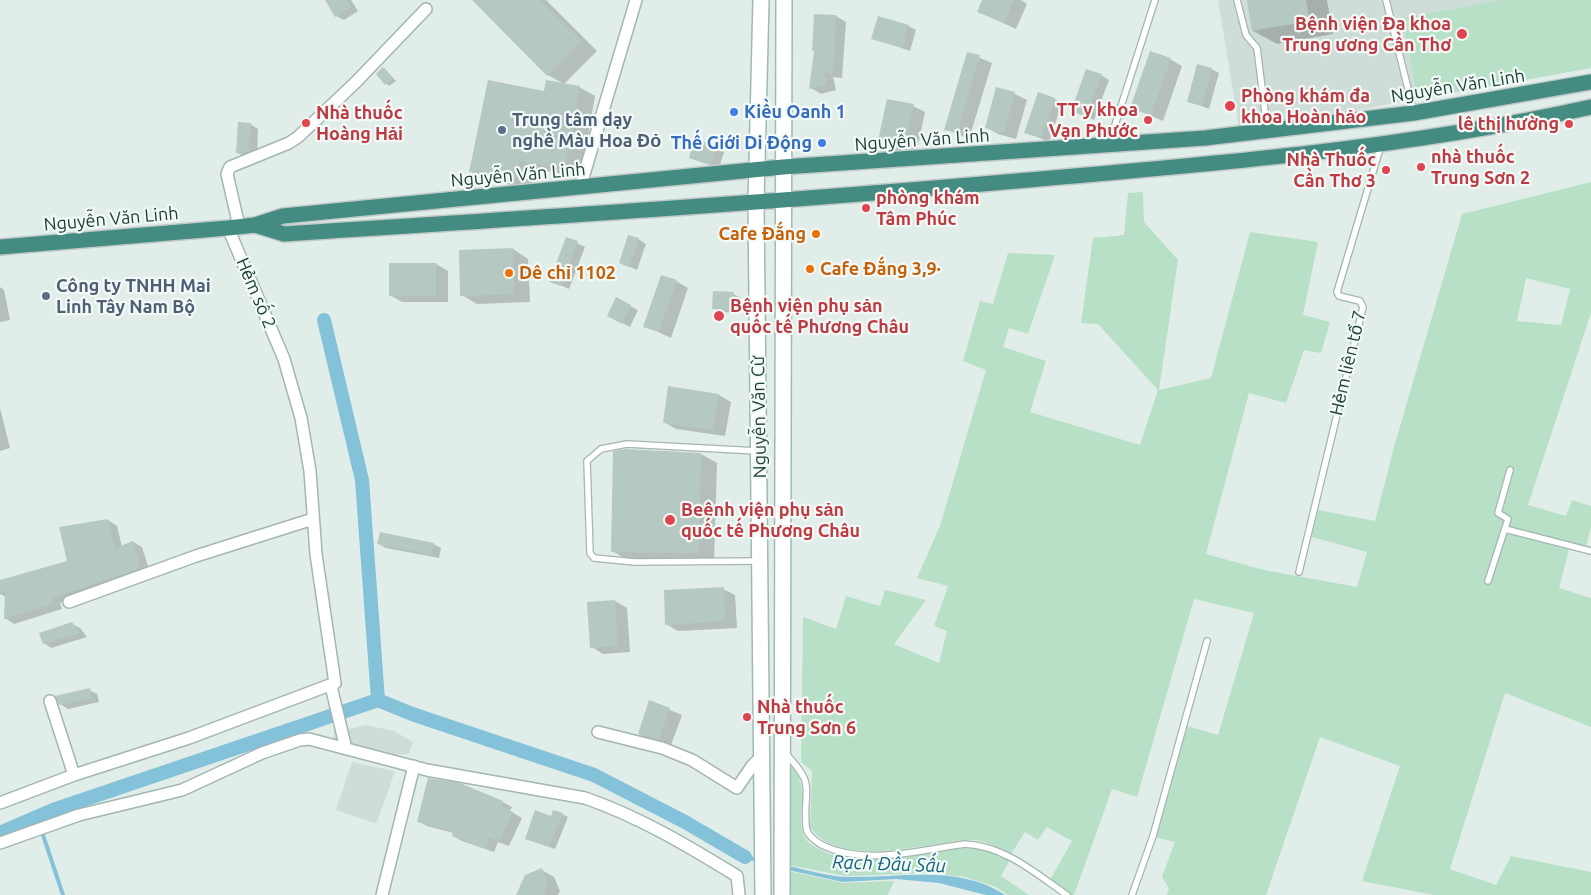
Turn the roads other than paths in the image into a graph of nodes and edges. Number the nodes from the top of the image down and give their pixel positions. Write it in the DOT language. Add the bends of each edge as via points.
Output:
graph roads {
  1 [pos="636,0"];
  2 [pos="761,0"];
  3 [pos="784,0"];
  4 [pos="1155,0"];
  5 [pos="1237,0"];
  6 [pos="1386,0"];
  7 [pos="426,9"];
  8 [pos="1591,82"];
  9 [pos="1591,107"];
  10 [pos="1414,113"];
  11 [pos="1268,130"];
  12 [pos="1420,139"];
  13 [pos="1382,143"];
  14 [pos="1109,146"];
  15 [pos="783,168"];
  16 [pos="757,170"];
  17 [pos="580,188"];
  18 [pos="782,202"];
  19 [pos="756,203"];
  20 [pos="255,225"];
  21 [pos="233,227"];
  22 [pos="0,247"];
  23 [pos="759,451"];
  24 [pos="1510,470"];
  25 [pos="313,519"];
  26 [pos="1505,529"];
  27 [pos="1591,551"];
  28 [pos="760,561"];
  29 [pos="1299,572"];
  30 [pos="1488,581"];
  31 [pos="69,602"];
  32 [pos="1207,641"];
  33 [pos="761,646"];
  34 [pos="781,646"];
  35 [pos="332,690"];
  36 [pos="50,701"];
  37 [pos="598,732"];
  38 [pos="781,748"];
  39 [pos="346,749"];
  40 [pos="762,756"];
  41 [pos="414,766"];
  42 [pos="74,775"];
  43 [pos="0,803"];
  44 [pos="0,843"];
  45 [pos="763,888"];
  46 [pos="782,891"];
  47 [pos="382,895"];
  48 [pos="739,895"];
  49 [pos="1066,895"];
  50 [pos="1132,895"];
  1 -- 17 [label="street"];
  2 -- 16 [label="main road, Nguyễn Văn Cừ"];
  3 -- 15 [label="main road, Nguyễn Văn Cừ"];
  4 -- 14 [label="lane"];
  5 -- 11 [label="lane" via="1246,35 1257,48"];
  6 -- 10 [label="lane"];
  7 -- 21 [label="street, Hẻm số 2" via="298,137 230,167 227,174"];
  8 -- 10 [label="highway, Nguyễn Văn Linh"];
  9 -- 12 [label="highway, Nguyễn Văn Linh"];
  10 -- 11 [label="highway, Nguyễn Văn Linh"];
  10 -- 12 [label="highway"];
  11 -- 14 [label="highway, Nguyễn Văn Linh"];
  12 -- 13 [label="highway, Nguyễn Văn Linh"];
  13 -- 18 [label="highway, Nguyễn Văn Linh" via="1194,166"];
  13 -- 29 [label="lane, Hẻm liên tổ 7" via="1337,292 1339,296 1360,301 1362,307"];
  14 -- 15 [label="highway, Nguyễn Văn Linh"];
  15 -- 16 [label="highway, Nguyễn Văn Linh"];
  15 -- 18 [label="main road, Nguyễn Văn Cừ"];
  16 -- 17 [label="highway, Nguyễn Văn Linh"];
  16 -- 19 [label="main road, Nguyễn Văn Cừ"];
  17 -- 20 [label="highway, Nguyễn Văn Linh" via="283,216"];
  18 -- 19 [label="highway, Nguyễn Văn Linh"];
  18 -- 34 [label="main road, Nguyễn Văn Cừ"];
  19 -- 20 [label="highway, Nguyễn Văn Linh" via="284,234"];
  19 -- 23 [label="main road, Nguyễn Văn Cừ"];
  20 -- 21 [label="highway, Nguyễn Văn Linh"];
  21 -- 22 [label="highway, Nguyễn Văn Linh"];
  21 -- 25 [label="street, Hẻm số 2" via="284,358 306,444"];
  23 -- 28 [label="main road, Nguyễn Văn Cừ"];
  23 -- 28 [label="lane" via="628,444 601,449 588,461 590,553 594,558 636,562"];
  24 -- 26 [label="lane" via="1498,513 1508,519"];
  25 -- 31 [label="street" via="196,556"];
  25 -- 35 [label="street, Hẻm số 2" via="336,680"];
  26 -- 27 [label="lane"];
  26 -- 30 [label="lane"];
  28 -- 33 [label="main road, Nguyễn Văn Cừ"];
  32 -- 50 [label="lane" via="1153,836"];
  33 -- 34 [label="main road"];
  33 -- 40 [label="main road, Nguyễn Văn Cừ"];
  34 -- 38 [label="main road, Nguyễn Văn Cừ"];
  35 -- 39 [label="street"];
  35 -- 42 [label="street"];
  36 -- 42 [label="street"];
  37 -- 40 [label="street" via="662,748 692,760 737,788"];
  38 -- 46 [label="main road, Nguyễn Văn Cừ"];
  38 -- 49 [label="lane" via="802,770 806,779 806,828 815,841 846,854 887,854 965,844 986,847 1023,864"];
  39 -- 41 [label="street"];
  39 -- 44 [label="street" via="309,739 300,740 262,753 182,790 79,815"];
  40 -- 45 [label="main road, Nguyễn Văn Cừ"];
  41 -- 47 [label="street"];
  41 -- 48 [label="street" via="606,805 678,840 737,876"];
  42 -- 43 [label="street"];
}
